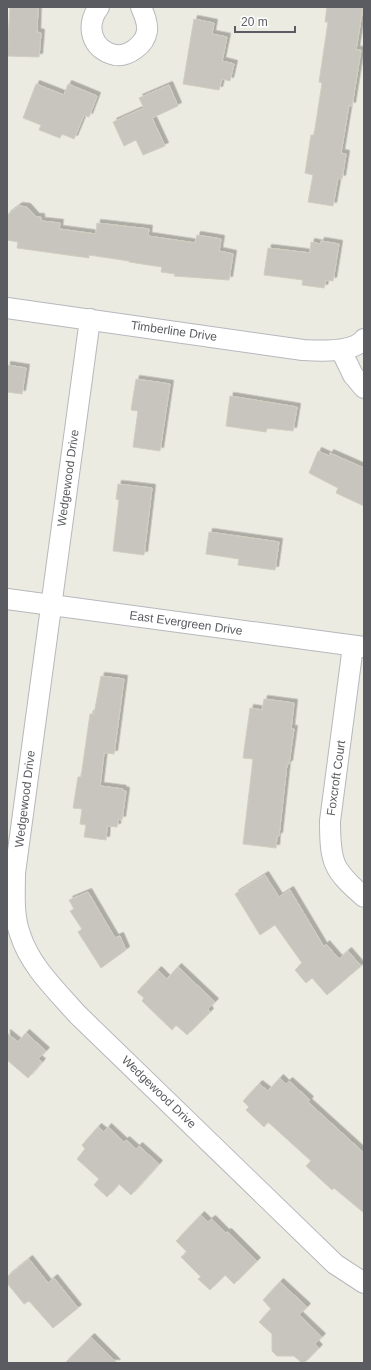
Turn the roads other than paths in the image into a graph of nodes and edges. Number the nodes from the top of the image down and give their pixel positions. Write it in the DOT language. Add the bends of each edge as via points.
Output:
graph roads {
  1 [pos="99,7"];
  2 [pos="141,7"];
  3 [pos="7,308"];
  4 [pos="90,319"];
  5 [pos="364,339"];
  6 [pos="341,350"];
  7 [pos="364,388"];
  8 [pos="7,599"];
  9 [pos="51,604"];
  10 [pos="359,647"];
  11 [pos="364,898"];
  12 [pos="364,1283"];
  1 -- 2 [label="street" via="92,18 90,31 94,41 103,50 116,55 130,53 140,45 147,32"];
  3 -- 4 [label="street, Timberline Drive"];
  4 -- 6 [label="street, Timberline Drive" via="303,350"];
  4 -- 9 [label="street, Wedgewood Drive"];
  5 -- 6 [label="street"];
  6 -- 7 [label="street" via="353,376"];
  8 -- 9 [label="street, East Evergreen Drive"];
  9 -- 10 [label="street, East Evergreen Drive"];
  9 -- 12 [label="street, Wedgewood Drive" via="15,873 15,904 20,935 32,960 51,986 77,1014 335,1264"];
  10 -- 11 [label="street, Foxcroft Court" via="330,821 330,846 334,864 343,879"];
}
